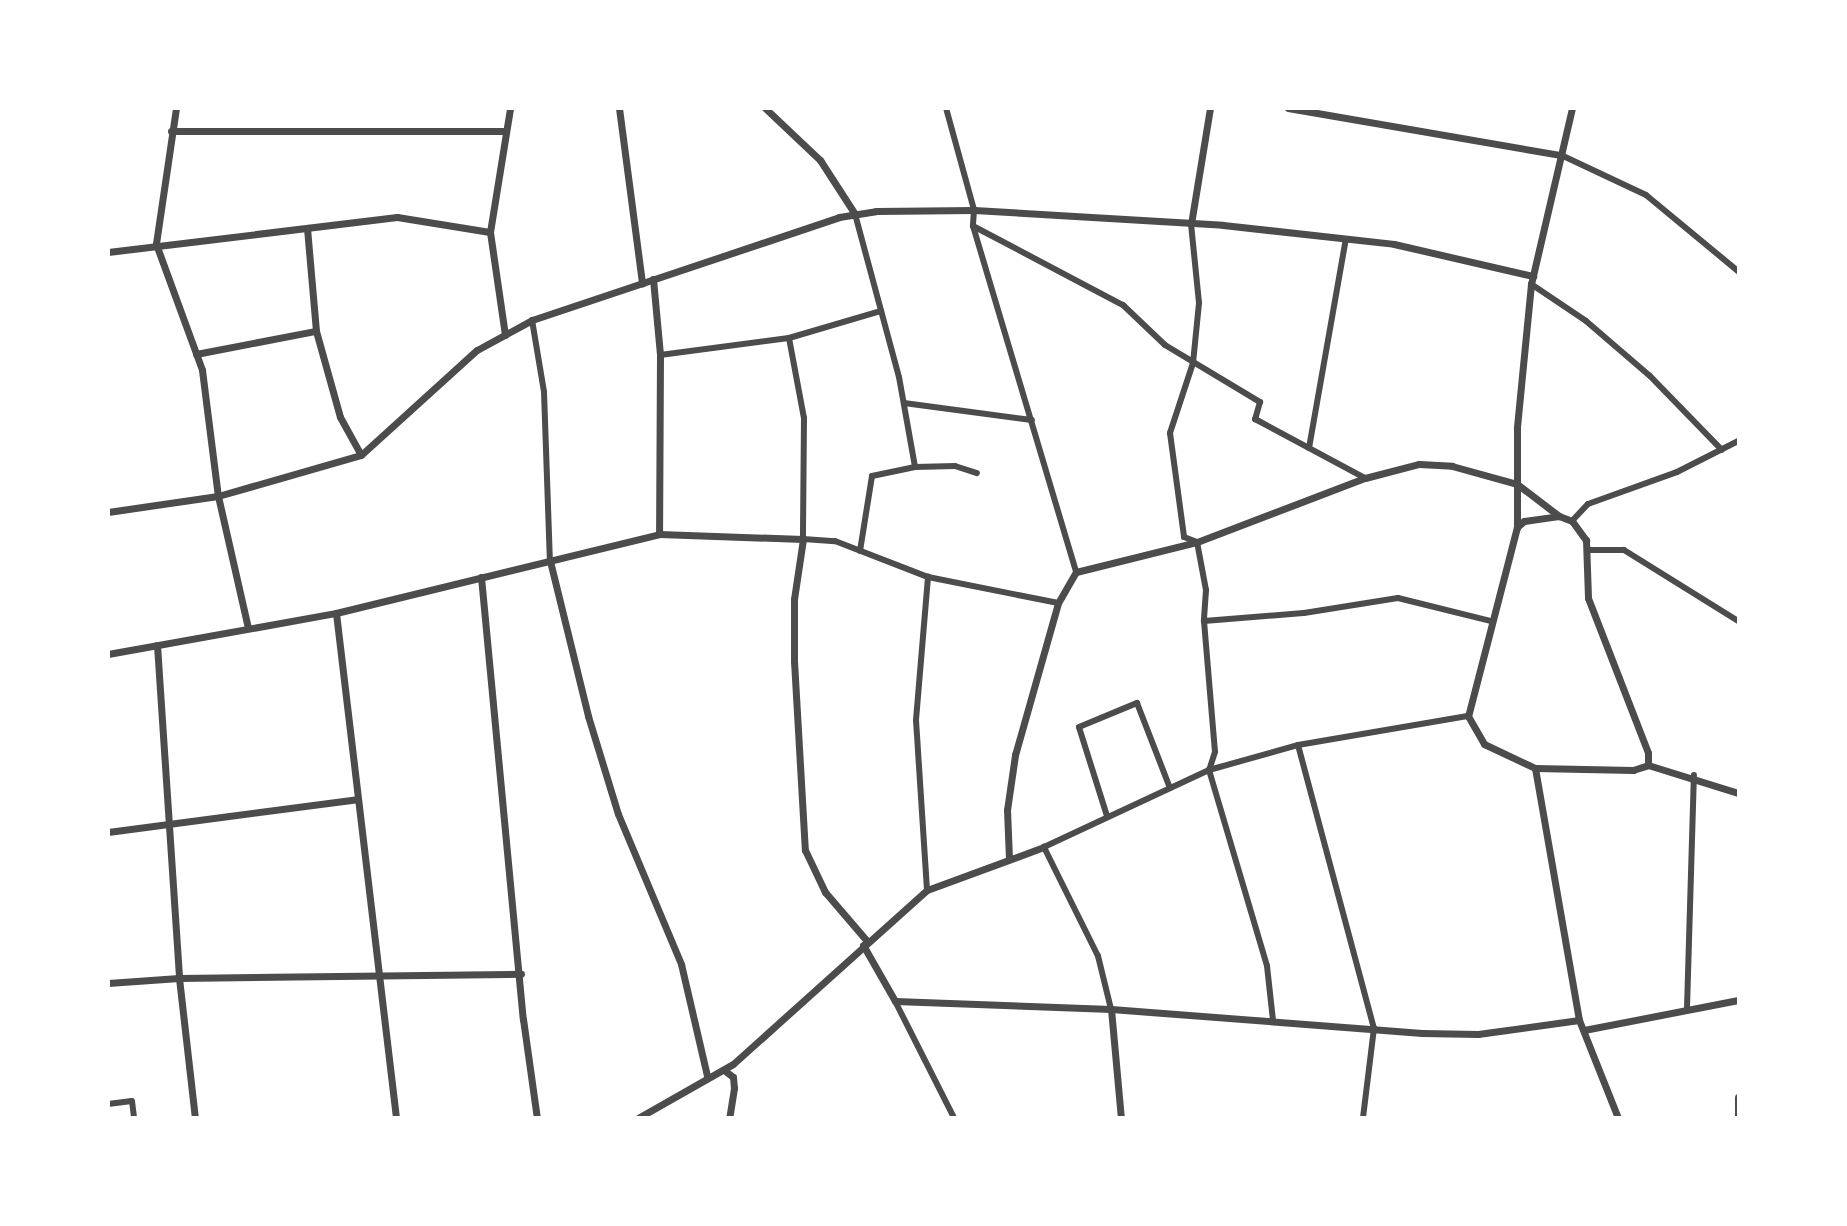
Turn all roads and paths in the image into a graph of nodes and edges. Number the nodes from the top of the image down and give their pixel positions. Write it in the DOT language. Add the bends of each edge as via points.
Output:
graph roads {
  1 [pos="176,108"];
  2 [pos="510,108"];
  3 [pos="619,108"];
  4 [pos="765,108"];
  5 [pos="946,108"];
  6 [pos="1210,108"];
  7 [pos="1288,108"];
  8 [pos="1572,108"];
  9 [pos="171,131"];
  10 [pos="503,131"];
  11 [pos="1561,155"];
  12 [pos="974,210"];
  13 [pos="855,214"];
  14 [pos="1191,224"];
  15 [pos="973,226"];
  16 [pos="307,228"];
  17 [pos="490,232"];
  18 [pos="1346,239"];
  19 [pos="156,244"];
  20 [pos="108,253"];
  21 [pos="1738,271"];
  22 [pos="653,279"];
  23 [pos="1532,280"];
  24 [pos="642,283"];
  25 [pos="881,311"];
  26 [pos="532,320"];
  27 [pos="316,331"];
  28 [pos="505,335"];
  29 [pos="789,338"];
  30 [pos="196,354"];
  31 [pos="660,355"];
  32 [pos="1193,363"];
  33 [pos="904,403"];
  34 [pos="1032,420"];
  35 [pos="1738,441"];
  36 [pos="1309,448"];
  37 [pos="1722,450"];
  38 [pos="361,455"];
  39 [pos="915,467"];
  40 [pos="977,473"];
  41 [pos="1365,478"];
  42 [pos="1517,484"];
  43 [pos="218,496"];
  44 [pos="108,512"];
  45 [pos="1559,516"];
  46 [pos="1572,521"];
  47 [pos="1517,527"];
  48 [pos="659,534"];
  49 [pos="803,539"];
  50 [pos="1197,542"];
  51 [pos="1588,550"];
  52 [pos="860,551"];
  53 [pos="550,561"];
  54 [pos="1076,572"];
  55 [pos="481,577"];
  56 [pos="928,577"];
  57 [pos="1058,603"];
  58 [pos="336,613"];
  59 [pos="1204,621"];
  60 [pos="1492,621"];
  61 [pos="1738,621"];
  62 [pos="247,628"];
  63 [pos="157,645"];
  64 [pos="108,654"];
  65 [pos="1468,716"];
  66 [pos="1298,745"];
  67 [pos="1647,765"];
  68 [pos="1535,768"];
  69 [pos="1209,770"];
  70 [pos="1694,775"];
  71 [pos="1170,788"];
  72 [pos="1738,793"];
  73 [pos="357,799"];
  74 [pos="1107,816"];
  75 [pos="167,824"];
  76 [pos="108,832"];
  77 [pos="1044,847"];
  78 [pos="1009,859"];
  79 [pos="927,890"];
  80 [pos="865,943"];
  81 [pos="522,974"];
  82 [pos="179,978"];
  83 [pos="382,978"];
  84 [pos="108,983"];
  85 [pos="1738,1000"];
  86 [pos="895,1001"];
  87 [pos="1111,1009"];
  88 [pos="1687,1009"];
  89 [pos="1273,1020"];
  90 [pos="1579,1020"];
  91 [pos="1374,1028"];
  92 [pos="1584,1030"];
  93 [pos="724,1070"];
  94 [pos="707,1076"];
  95 [pos="1738,1097"];
  96 [pos="108,1104"];
  97 [pos="1738,1115"];
  98 [pos="134,1118"];
  99 [pos="195,1118"];
  100 [pos="396,1118"];
  101 [pos="537,1118"];
  102 [pos="639,1118"];
  103 [pos="729,1118"];
  104 [pos="954,1118"];
  105 [pos="1121,1118"];
  106 [pos="1363,1118"];
  107 [pos="1618,1118"];
  1 -- 9 [label="street"];
  2 -- 10 [label="street"];
  3 -- 24 [label="street"];
  4 -- 13 [label="street" via="820,160"];
  5 -- 12 [label="street"];
  6 -- 14 [label="street"];
  7 -- 11 [label="street"];
  8 -- 11 [label="street"];
  9 -- 10 [label="street"];
  9 -- 19 [label="street"];
  10 -- 17 [label="street"];
  11 -- 21 [label="street" via="1646,195"];
  11 -- 23 [label="street"];
  12 -- 13 [label="street"];
  12 -- 14 [label="street"];
  12 -- 15 [label="street"];
  13 -- 22 [label="street"];
  13 -- 25 [label="street"];
  14 -- 18 [label="street"];
  14 -- 32 [label="street" via="1199,303"];
  15 -- 32 [label="street" via="1124,305 1165,345"];
  15 -- 34 [label="street"];
  16 -- 17 [label="street" via="397,217"];
  16 -- 19 [label="street"];
  16 -- 27 [label="street"];
  17 -- 28 [label="street"];
  18 -- 23 [label="street" via="1394,244"];
  18 -- 36 [label="street"];
  19 -- 20 [label="street"];
  19 -- 30 [label="street"];
  22 -- 24 [label="street"];
  22 -- 31 [label="street"];
  23 -- 37 [label="street" via="1604,337"];
  23 -- 42 [label="street" via="1517,428"];
  24 -- 26 [label="street"];
  25 -- 29 [label="street"];
  25 -- 33 [label="street"];
  26 -- 28 [label="street"];
  26 -- 53 [label="street" via="544,392"];
  27 -- 30 [label="street"];
  27 -- 38 [label="street" via="340,417"];
  28 -- 38 [label="street" via="477,350"];
  29 -- 31 [label="street"];
  29 -- 49 [label="street" via="804,418"];
  30 -- 43 [label="street"];
  31 -- 48 [label="street"];
  32 -- 36 [label="street" via="1260,402 1255,419"];
  32 -- 50 [label="street" via="1170,433 1184,537"];
  33 -- 34 [label="street"];
  33 -- 39 [label="street"];
  34 -- 54 [label="street"];
  35 -- 37 [label="street"];
  36 -- 41 [label="street"];
  37 -- 46 [label="street" via="1677,472 1588,504"];
  38 -- 43 [label="street"];
  39 -- 40 [label="street" via="955,466"];
  39 -- 52 [label="street" via="872,476"];
  41 -- 42 [label="street" via="1419,464 1452,466"];
  41 -- 50 [label="street"];
  42 -- 45 [label="street"];
  42 -- 47 [label="street"];
  43 -- 44 [label="street"];
  43 -- 62 [label="street"];
  45 -- 46 [label="street"];
  45 -- 47 [label="street" via="1524,521"];
  46 -- 51 [label="street"];
  47 -- 60 [label="street"];
  48 -- 49 [label="street"];
  48 -- 53 [label="street"];
  49 -- 52 [label="street" via="835,541"];
  49 -- 80 [label="street" via="794,599 794,661 805,850 825,892"];
  50 -- 54 [label="street"];
  50 -- 59 [label="street" via="1206,590"];
  51 -- 61 [label="street" via="1624,550"];
  51 -- 67 [label="street" via="1588,598 1648,753"];
  52 -- 56 [label="street"];
  53 -- 55 [label="street"];
  53 -- 94 [label="street" via="618,814 681,964"];
  54 -- 57 [label="street"];
  55 -- 58 [label="street"];
  55 -- 81 [label="street"];
  56 -- 57 [label="street"];
  56 -- 79 [label="street" via="916,720"];
  57 -- 78 [label="street" via="1021,730 1008,797"];
  58 -- 62 [label="street"];
  58 -- 73 [label="street"];
  59 -- 60 [label="street" via="1304,613 1398,598"];
  59 -- 69 [label="street" via="1215,752"];
  60 -- 65 [label="street"];
  62 -- 63 [label="street"];
  63 -- 64 [label="street"];
  63 -- 75 [label="street"];
  65 -- 66 [label="street"];
  65 -- 68 [label="street" via="1484,744"];
  66 -- 69 [label="street"];
  66 -- 91 [label="street"];
  67 -- 68 [label="street" via="1633,769"];
  67 -- 70 [label="street"];
  68 -- 90 [label="street"];
  69 -- 71 [label="street"];
  69 -- 89 [label="street" via="1267,966"];
  70 -- 72 [label="street"];
  70 -- 88 [label="street"];
  71 -- 74 [label="street"];
  71 -- 74 [label="street" via="1137,703 1079,727"];
  73 -- 75 [label="street"];
  73 -- 83 [label="street"];
  74 -- 77 [label="street"];
  75 -- 76 [label="street"];
  75 -- 82 [label="street"];
  77 -- 78 [label="street"];
  77 -- 87 [label="street" via="1098,956"];
  78 -- 79 [label="street" via="999,867"];
  79 -- 80 [label="street"];
  80 -- 86 [label="street"];
  80 -- 93 [label="street"];
  81 -- 83 [label="street"];
  81 -- 101 [label="street"];
  82 -- 83 [label="street"];
  82 -- 84 [label="street"];
  82 -- 99 [label="street"];
  83 -- 100 [label="street"];
  85 -- 88 [label="street"];
  86 -- 87 [label="street"];
  86 -- 104 [label="street"];
  87 -- 89 [label="street"];
  87 -- 105 [label="street"];
  88 -- 92 [label="street"];
  89 -- 91 [label="street"];
  90 -- 91 [label="street" via="1478,1034"];
  90 -- 92 [label="street"];
  91 -- 106 [label="street"];
  92 -- 107 [label="street"];
  93 -- 94 [label="street"];
  93 -- 103 [label="street" via="733,1077"];
  94 -- 102 [label="street"];
  95 -- 97 [label="street"];
  96 -- 98 [label="street" via="132,1101"];
}
